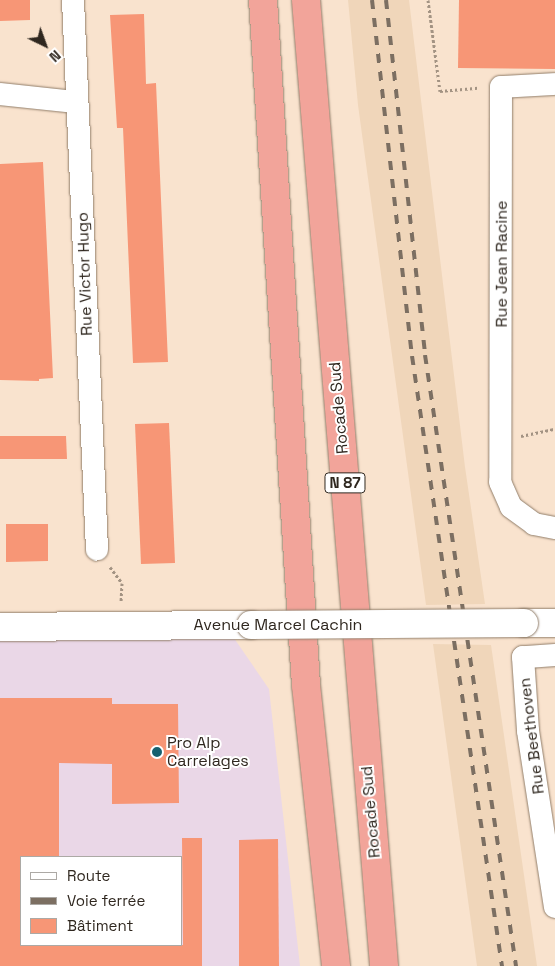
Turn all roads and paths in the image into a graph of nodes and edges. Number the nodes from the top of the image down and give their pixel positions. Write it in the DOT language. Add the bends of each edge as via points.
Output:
graph roads {
  1 [pos="73,0"];
  2 [pos="262,0"];
  3 [pos="306,0"];
  4 [pos="428,0"];
  5 [pos="555,84"];
  6 [pos="501,87"];
  7 [pos="0,94"];
  8 [pos="75,102"];
  9 [pos="555,429"];
  10 [pos="502,442"];
  11 [pos="555,528"];
  12 [pos="97,549"];
  13 [pos="555,623"];
  14 [pos="0,626"];
  15 [pos="555,655"];
  16 [pos="555,907"];
  17 [pos="336,966"];
  18 [pos="384,966"];
  1 -- 8 [label="street, Rue Victor Hugo"];
  2 -- 17 [label="highway" via="305,675"];
  3 -- 18 [label="highway, Rocade Sud / N 87"];
  4 -- 6 [label="path" via="440,91"];
  5 -- 6 [label="street"];
  6 -- 10 [label="street, Rue Jean Racine"];
  7 -- 8 [label="street"];
  8 -- 12 [label="street, Rue Victor Hugo" via="79,124"];
  9 -- 10 [label="path"];
  10 -- 11 [label="street" via="500,482 512,507 534,524"];
  13 -- 14 [label="street, Avenue Marcel Cachin, bridge"];
  15 -- 16 [label="street, Rue Beethoven" via="523,657 528,731"];
}
